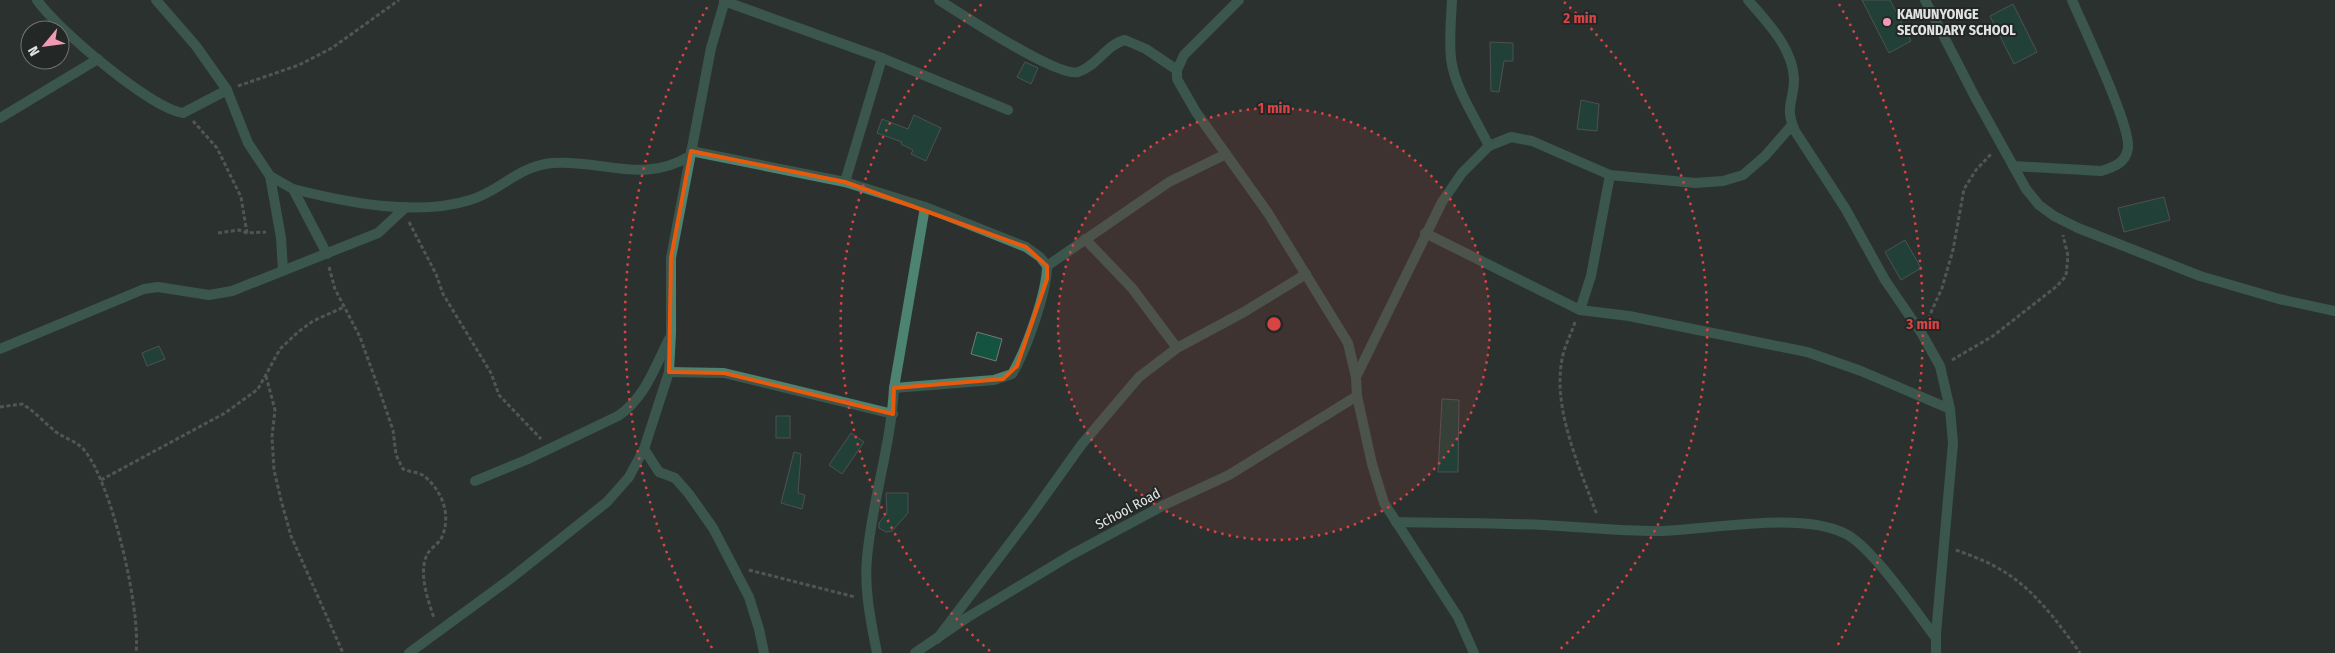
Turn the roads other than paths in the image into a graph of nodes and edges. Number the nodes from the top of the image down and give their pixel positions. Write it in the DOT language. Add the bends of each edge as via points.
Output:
graph roads {
  1 [pos="37,0"];
  2 [pos="156,0"];
  3 [pos="724,0"];
  4 [pos="939,0"];
  5 [pos="1239,0"];
  6 [pos="1452,0"];
  7 [pos="1748,0"];
  8 [pos="1926,0"];
  9 [pos="2072,0"];
  10 [pos="882,58"];
  11 [pos="98,59"];
  12 [pos="1177,70"];
  13 [pos="227,90"];
  14 [pos="1008,110"];
  15 [pos="0,118"];
  16 [pos="1792,125"];
  17 [pos="1489,146"];
  18 [pos="690,154"];
  19 [pos="1226,154"];
  20 [pos="2013,166"];
  21 [pos="1610,174"];
  22 [pos="270,176"];
  23 [pos="846,182"];
  24 [pos="293,189"];
  25 [pos="925,207"];
  26 [pos="404,209"];
  27 [pos="1425,233"];
  28 [pos="1085,239"];
  29 [pos="327,254"];
  30 [pos="1047,266"];
  31 [pos="283,270"];
  32 [pos="1306,274"];
  33 [pos="1580,310"];
  34 [pos="2335,311"];
  35 [pos="671,333"];
  36 [pos="1177,348"];
  37 [pos="0,349"];
  38 [pos="669,372"];
  39 [pos="1356,376"];
  40 [pos="894,388"];
  41 [pos="1357,396"];
  42 [pos="1950,409"];
  43 [pos="893,414"];
  44 [pos="644,449"];
  45 [pos="475,481"];
  46 [pos="1396,522"];
  47 [pos="937,638"];
  48 [pos="1936,638"];
  49 [pos="408,653"];
  50 [pos="764,653"];
  51 [pos="877,653"];
  52 [pos="916,653"];
  53 [pos="1474,653"];
  54 [pos="1936,653"];
  1 -- 11 [label="street" via="62,29"];
  2 -- 13 [label="street" via="196,46"];
  3 -- 10 [label="street"];
  3 -- 18 [label="street"];
  4 -- 12 [label="street" via="1005,41 1071,74 1080,72 1125,40 1146,49"];
  5 -- 12 [label="street" via="1184,55"];
  6 -- 17 [label="street" via="1452,61"];
  7 -- 16 [label="street" via="1771,26 1789,56 1794,82 1789,103"];
  8 -- 20 [label="street"];
  9 -- 20 [label="street" via="2121,117 2128,146 2124,160 2101,170"];
  10 -- 14 [label="street"];
  10 -- 23 [label="street"];
  11 -- 13 [label="street" via="152,99 182,113"];
  11 -- 15 [label="street"];
  12 -- 19 [label="street" via="1183,91"];
  13 -- 22 [label="street" via="248,143"];
  16 -- 21 [label="street" via="1743,175 1723,181 1695,183"];
  16 -- 42 [label="street" via="1940,366"];
  17 -- 21 [label="street" via="1511,136 1532,141"];
  17 -- 27 [label="street" via="1462,173"];
  18 -- 23 [label="street"];
  18 -- 26 [label="street" via="675,165 657,170 555,163 538,165 470,200"];
  18 -- 35 [label="street" via="671,258"];
  19 -- 28 [label="street" via="1169,182"];
  19 -- 32 [label="street"];
  20 -- 34 [label="street" via="2039,205 2078,228 2200,276"];
  21 -- 33 [label="street" via="1591,276"];
  22 -- 24 [label="street"];
  22 -- 31 [label="street"];
  23 -- 25 [label="street"];
  24 -- 26 [label="street"];
  24 -- 29 [label="street"];
  25 -- 30 [label="street" via="1026,247 1040,256"];
  25 -- 40 [label="street"];
  26 -- 29 [label="street" via="378,233"];
  27 -- 33 [label="street"];
  27 -- 39 [label="street"];
  28 -- 30 [label="street"];
  28 -- 36 [label="street" via="1132,288"];
  29 -- 31 [label="street"];
  30 -- 40 [label="street" via="1047,279 1034,321 1012,374 994,380"];
  31 -- 37 [label="street" via="232,291 209,295 158,287 144,289"];
  32 -- 36 [label="street"];
  32 -- 39 [label="street" via="1348,343"];
  33 -- 42 [label="street" via="1638,317 1807,352"];
  35 -- 38 [label="street"];
  35 -- 45 [label="street" via="642,394 632,407 549,449"];
  36 -- 47 [label="street" via="1139,377 1082,444"];
  38 -- 43 [label="street" via="724,373"];
  38 -- 44 [label="street"];
  39 -- 41 [label="street"];
  40 -- 43 [label="street"];
  41 -- 46 [label="street" via="1372,464 1382,495"];
  41 -- 47 [label="street, School Road" via="1229,475 1164,504 1072,555"];
  42 -- 48 [label="street" via="1953,443"];
  43 -- 51 [label="street" via="867,559 867,600"];
  44 -- 49 [label="street" via="630,477 607,502"];
  44 -- 50 [label="street" via="659,472 675,478 689,494 713,528 749,597"];
  46 -- 48 [label="street" via="1544,525 1603,530 1696,530 1773,522 1827,526 1846,533 1863,547"];
  46 -- 53 [label="street" via="1458,617"];
  47 -- 52 [label="street, School Road"];
  48 -- 54 [label="street"];
}
